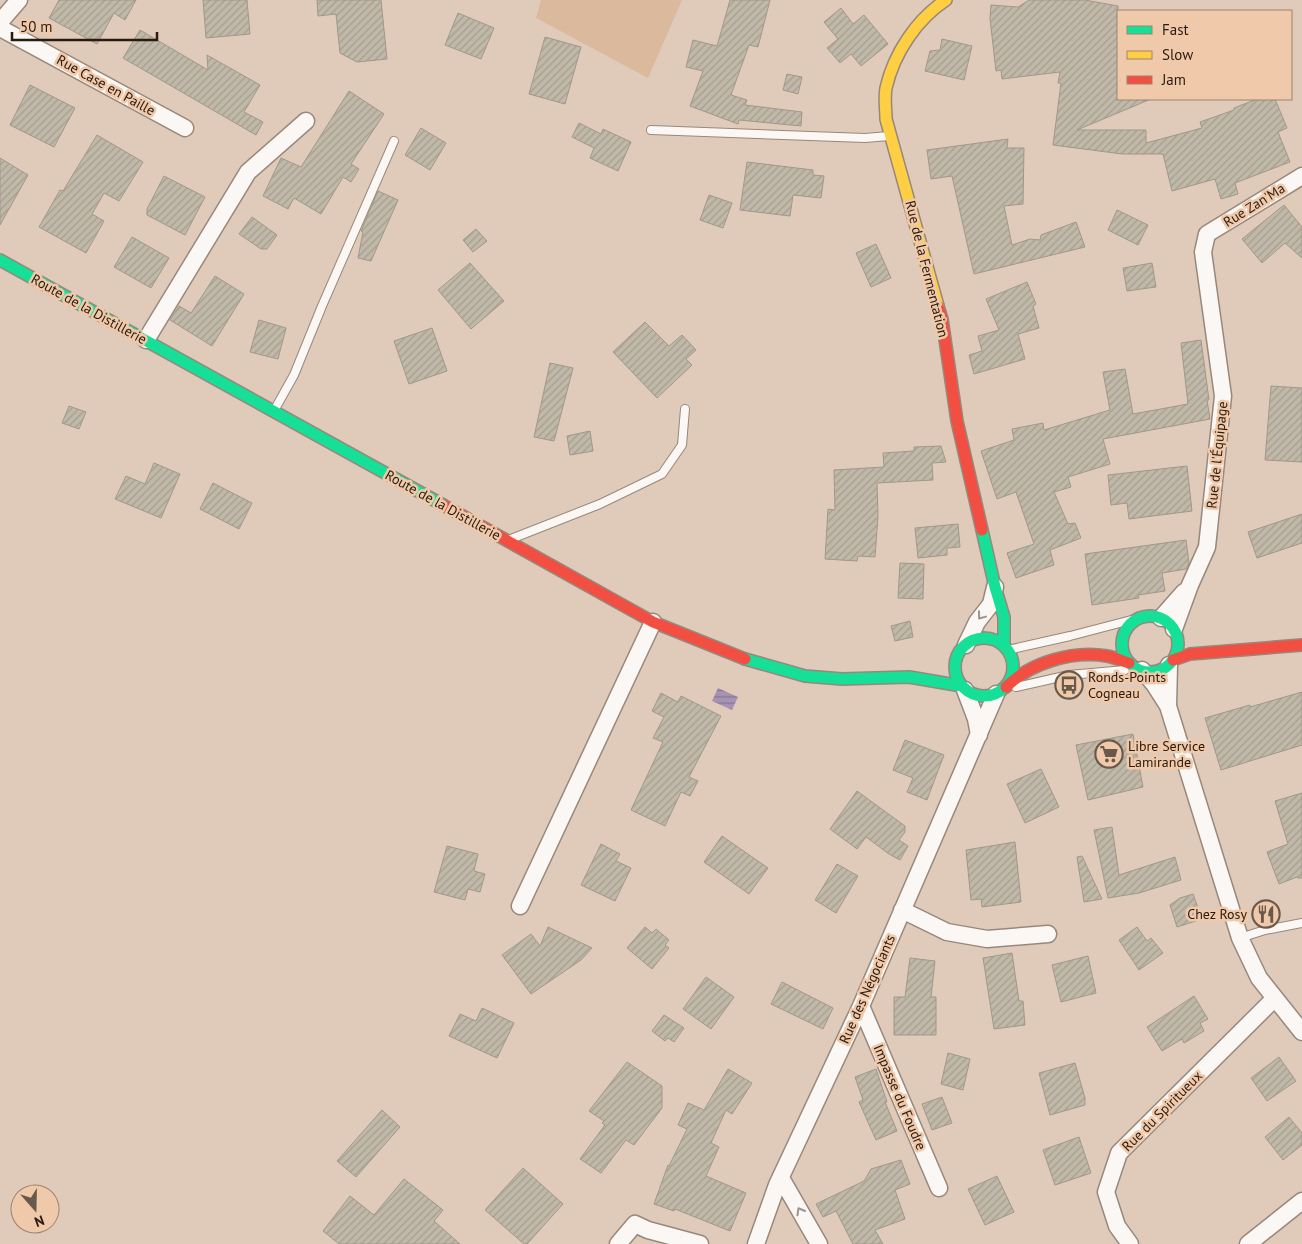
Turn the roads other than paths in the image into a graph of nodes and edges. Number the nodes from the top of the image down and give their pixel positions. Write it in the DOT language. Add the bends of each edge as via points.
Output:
graph roads {
  1 [pos="18,0"];
  2 [pos="946,0"];
  3 [pos="0,22"];
  4 [pos="0,28"];
  5 [pos="306,121"];
  6 [pos="185,128"];
  7 [pos="651,130"];
  8 [pos="890,136"];
  9 [pos="394,141"];
  10 [pos="1302,176"];
  11 [pos="1207,234"];
  12 [pos="0,260"];
  13 [pos="146,340"];
  14 [pos="685,409"];
  15 [pos="274,411"];
  16 [pos="507,541"];
  17 [pos="1190,585"];
  18 [pos="996,587"];
  19 [pos="1139,618"];
  20 [pos="1161,618"];
  21 [pos="653,622"];
  22 [pos="1125,631"];
  23 [pos="1184,637"];
  24 [pos="1302,645"];
  25 [pos="963,648"];
  26 [pos="1007,650"];
  27 [pos="1230,650"];
  28 [pos="1086,655"];
  29 [pos="946,659"];
  30 [pos="1045,662"];
  31 [pos="1171,662"];
  32 [pos="1136,667"];
  33 [pos="933,668"];
  34 [pos="909,677"];
  35 [pos="963,688"];
  36 [pos="1001,691"];
  37 [pos="1168,706"];
  38 [pos="980,735"];
  39 [pos="520,906"];
  40 [pos="902,910"];
  41 [pos="1302,923"];
  42 [pos="1048,934"];
  43 [pos="1240,938"];
  44 [pos="1275,998"];
  45 [pos="861,1006"];
  46 [pos="1302,1032"];
  47 [pos="781,1178"];
  48 [pos="939,1188"];
  49 [pos="1302,1201"];
  50 [pos="618,1244"];
  51 [pos="700,1244"];
  52 [pos="756,1244"];
  53 [pos="819,1244"];
  54 [pos="1130,1244"];
  55 [pos="1248,1244"];
  1 -- 3 [label="street"];
  2 -- 8 [label="street, Rue de la Fermentation" via="937,5 914,30 897,58 885,89"];
  4 -- 6 [label="street, Rue Case en Paille"];
  5 -- 13 [label="street" via="248,172"];
  7 -- 8 [label="lane" via="865,138"];
  8 -- 18 [label="street, Rue de la Fermentation" via="942,319 957,422"];
  9 -- 15 [label="lane" via="294,375"];
  10 -- 11 [label="street, Rue Zan'Ma"];
  11 -- 17 [label="street, Rue de l'Équipage" via="1203,252 1223,396 1207,547"];
  12 -- 13 [label="street, Route de la Distillerie"];
  13 -- 15 [label="street, Route de la Distillerie"];
  14 -- 16 [label="lane" via="682,445 662,474 600,504"];
  15 -- 16 [label="street, Route de la Distillerie"];
  16 -- 21 [label="street, Route de la Distillerie"];
  17 -- 20 [label="street, Rue de l'Équipage"];
  17 -- 23 [label="street, Rue de l'Équipage"];
  18 -- 25 [label="street, one-way" via="991,604"];
  18 -- 26 [label="street, Rue de la Fermentation" via="1004,617"];
  19 -- 20 [label="street"];
  19 -- 22 [label="street"];
  19 -- 26 [label="lane"];
  20 -- 23 [label="street"];
  21 -- 34 [label="street, Route de la Distillerie" via="754,664 805,676 842,679"];
  21 -- 39 [label="street"];
  22 -- 28 [label="street"];
  22 -- 32 [label="street" via="1122,648"];
  23 -- 27 [label="street"];
  23 -- 31 [label="street"];
  24 -- 27 [label="street"];
  25 -- 26 [label="street" via="974,640 985,638 995,640"];
  25 -- 29 [label="street"];
  25 -- 35 [label="street" via="954,669"];
  26 -- 30 [label="street" via="1023,660"];
  26 -- 36 [label="street" via="1013,672"];
  27 -- 31 [label="street" via="1190,654"];
  28 -- 30 [label="street"];
  28 -- 32 [label="street" via="1106,656"];
  30 -- 36 [label="street" via="1012,679"];
  31 -- 32 [label="street" via="1156,671"];
  31 -- 37 [label="street"];
  32 -- 36 [label="lane" via="1069,675"];
  32 -- 37 [label="street" via="1154,684"];
  33 -- 34 [label="street, Route de la Distillerie"];
  34 -- 35 [label="street, Route de la Distillerie"];
  35 -- 36 [label="street" via="980,696"];
  35 -- 38 [label="street"];
  36 -- 38 [label="street, Rue des Négociants"];
  37 -- 43 [label="street"];
  38 -- 40 [label="street, Rue des Négociants"];
  40 -- 42 [label="street" via="947,932 987,939"];
  40 -- 45 [label="street, Rue des Négociants"];
  41 -- 43 [label="lane"];
  43 -- 44 [label="street" via="1259,978"];
  44 -- 46 [label="street"];
  44 -- 54 [label="street, Rue du Spiritueux" via="1119,1153 1106,1192 1117,1226"];
  45 -- 47 [label="street, Rue des Négociants"];
  45 -- 48 [label="street, Impasse du Foudre"];
  47 -- 52 [label="street, Rue des Négociants"];
  53 -- 47 [label="street, one-way"];
  49 -- 55 [label="street"];
  50 -- 51 [label="street" via="635,1224"];
}
